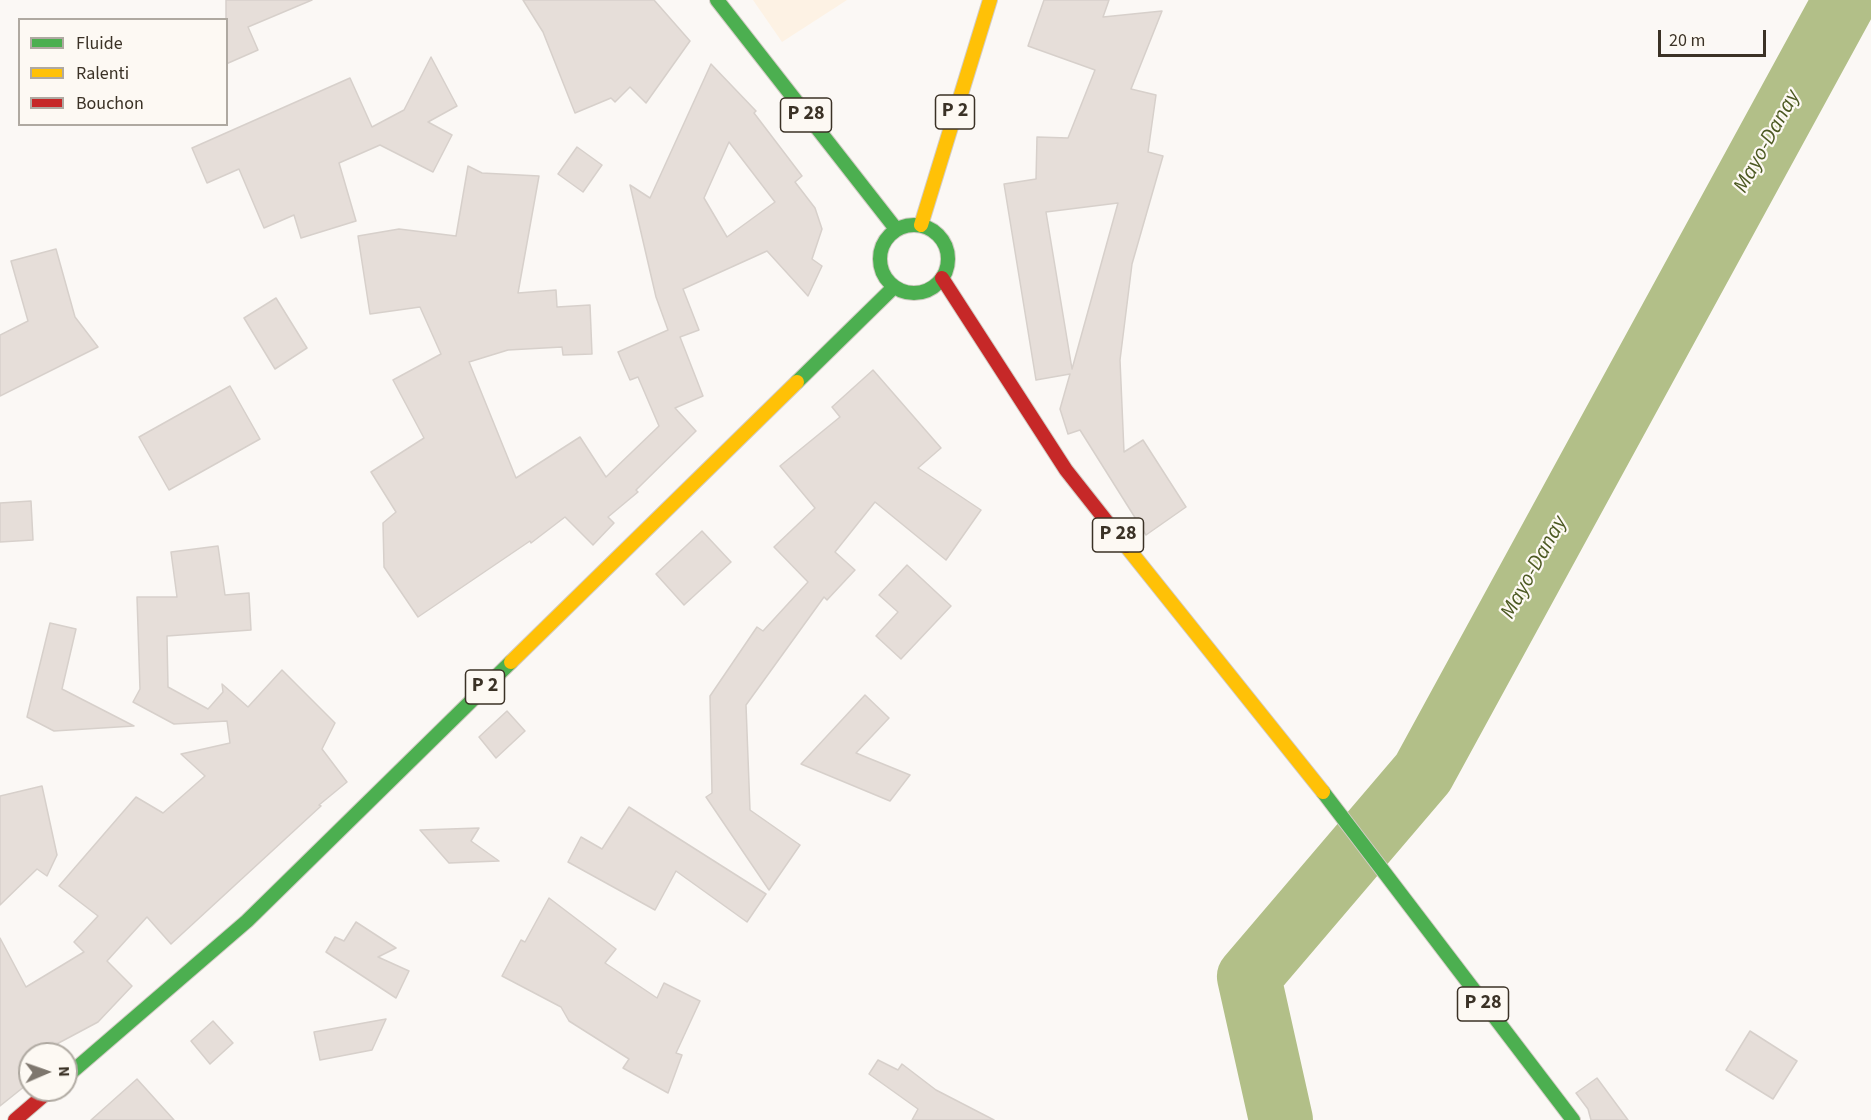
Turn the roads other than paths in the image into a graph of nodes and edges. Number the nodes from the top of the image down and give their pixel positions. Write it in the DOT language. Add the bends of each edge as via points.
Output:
graph roads {
  1 [pos="717,0"];
  2 [pos="990,0"];
  3 [pos="921,225"];
  4 [pos="896,229"];
  5 [pos="942,278"];
  6 [pos="894,287"];
  7 [pos="78,1067"];
  8 [pos="36,1102"];
  9 [pos="15,1120"];
  10 [pos="1573,1120"];
  1 -- 4 [label="main road, P 28"];
  2 -- 3 [label="main road, P 2"];
  3 -- 4 [label="main road"];
  3 -- 5 [label="main road" via="943,240 947,267"];
  4 -- 6 [label="main road" via="880,251 880,265"];
  5 -- 6 [label="main road" via="932,288 920,292"];
  5 -- 10 [label="main road, P 28" via="1066,470 1313,779"];
  6 -- 7 [label="main road, P 2" via="248,921"];
  8 -- 9 [label="main road"];
}
